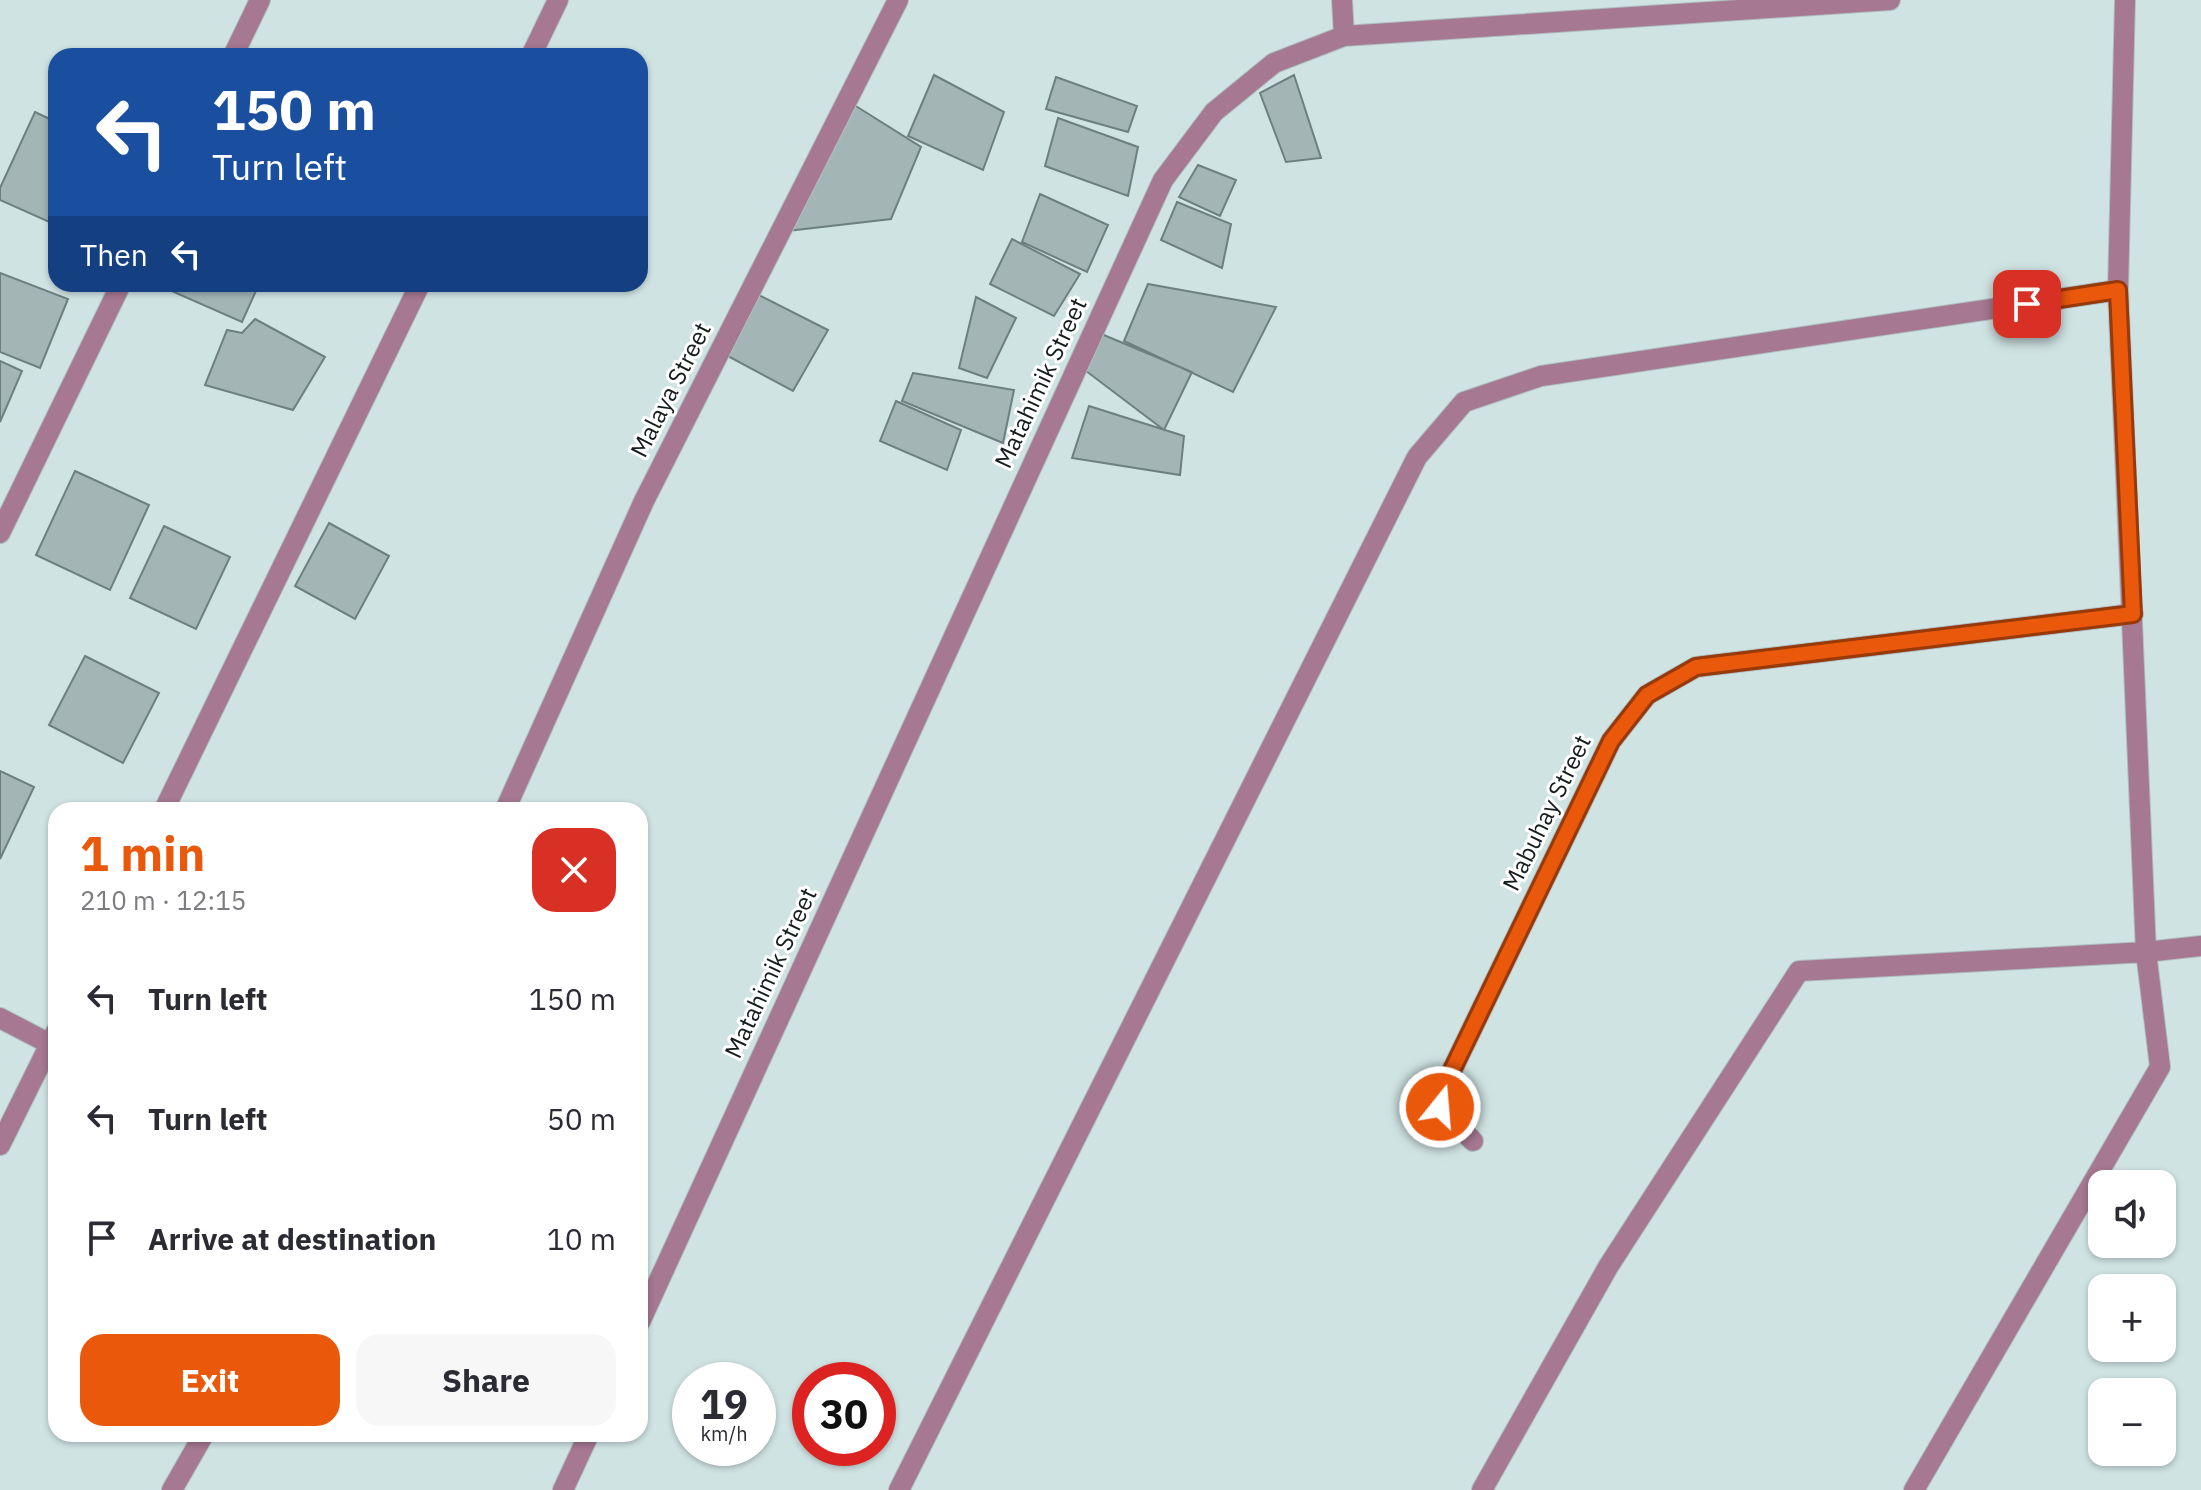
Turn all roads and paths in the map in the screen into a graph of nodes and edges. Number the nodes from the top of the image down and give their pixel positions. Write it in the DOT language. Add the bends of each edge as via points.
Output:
graph roads {
  1 [pos="260,0"];
  2 [pos="558,0"];
  3 [pos="898,0"];
  4 [pos="1342,0"];
  5 [pos="1890,0"];
  6 [pos="2125,0"];
  7 [pos="1344,36"];
  8 [pos="237,48"];
  9 [pos="535,48"];
  10 [pos="2118,290"];
  11 [pos="117,292"];
  12 [pos="416,292"];
  13 [pos="0,533"];
  14 [pos="2133,614"];
  15 [pos="168,802"];
  16 [pos="509,802"];
  17 [pos="2201,946"];
  18 [pos="2146,952"];
  19 [pos="0,1018"];
  20 [pos="48,1036"];
  21 [pos="48,1048"];
  22 [pos="1473,1141"];
  23 [pos="0,1145"];
  24 [pos="648,1305"];
  25 [pos="199,1442"];
  26 [pos="585,1442"];
  27 [pos="172,1490"];
  28 [pos="563,1490"];
  29 [pos="899,1490"];
  30 [pos="1482,1490"];
  31 [pos="1914,1490"];
  1 -- 8 [label="street"];
  2 -- 9 [label="street"];
  3 -- 16 [label="street, Malaya Street" via="644,501"];
  4 -- 7 [label="street"];
  5 -- 7 [label="street, Matahimik Street"];
  6 -- 10 [label="street"];
  7 -- 24 [label="street, Matahimik Street" via="1274,63 1214,112 1163,180"];
  10 -- 14 [label="street"];
  10 -- 29 [label="street" via="1541,376 1464,402 1417,457"];
  11 -- 13 [label="street"];
  12 -- 15 [label="street"];
  14 -- 18 [label="street"];
  14 -- 22 [label="street, Mabuhay Street" via="1696,667 1647,695 1611,741 1441,1093 1440,1107"];
  17 -- 18 [label="street"];
  18 -- 30 [label="street" via="1799,971 1608,1267"];
  18 -- 31 [label="street" via="2160,1067"];
  19 -- 20 [label="street"];
  21 -- 23 [label="street"];
  25 -- 27 [label="street"];
  26 -- 28 [label="street"];
}
